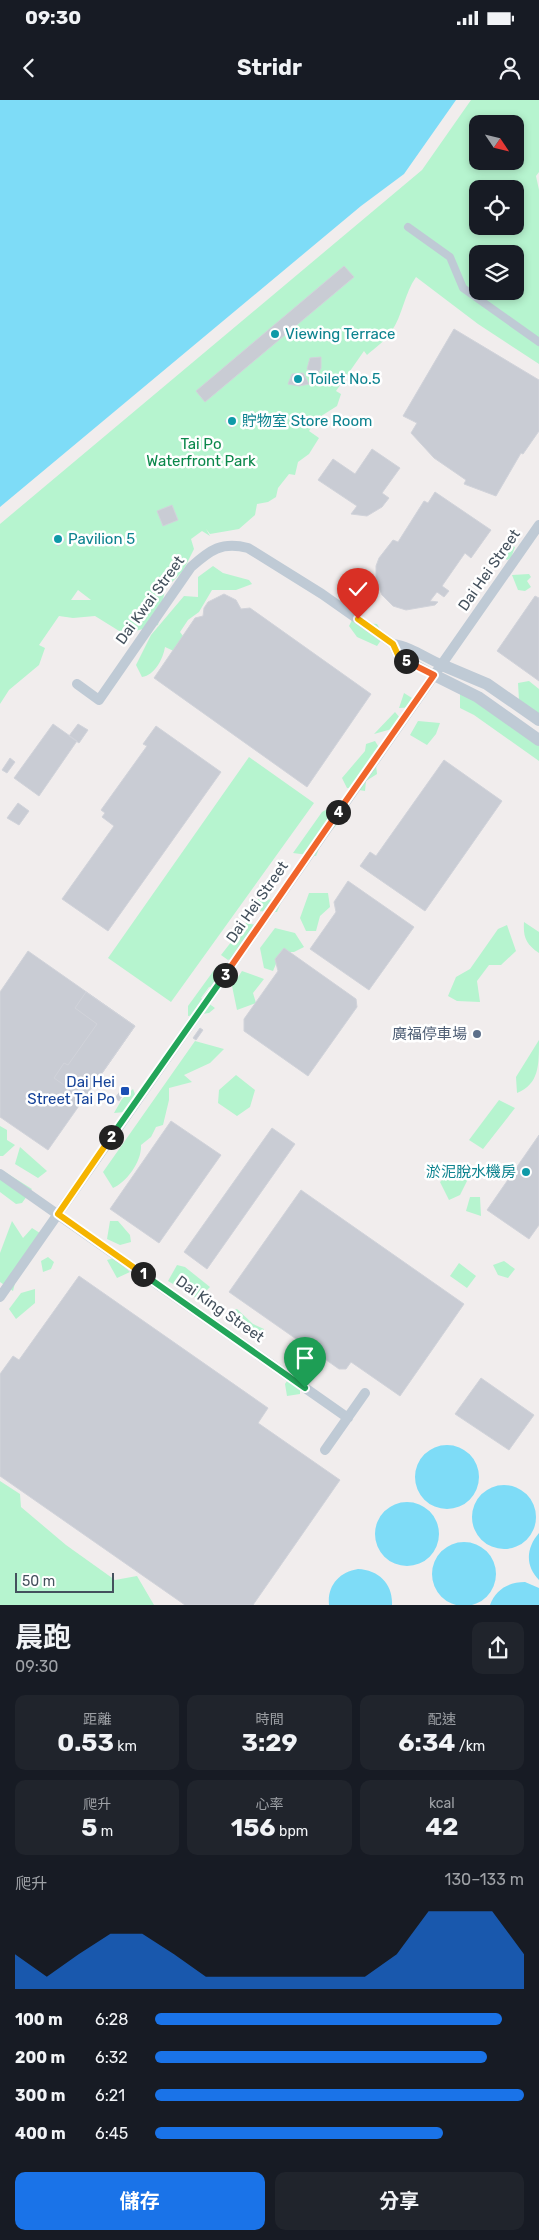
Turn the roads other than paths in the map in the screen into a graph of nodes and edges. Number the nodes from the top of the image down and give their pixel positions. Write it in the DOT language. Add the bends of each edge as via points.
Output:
graph roads {
  1 [pos="408,227"];
  2 [pos="539,342"];
  3 [pos="539,525"];
  4 [pos="438,670"];
  5 [pos="77,684"];
  6 [pos="539,720"];
  7 [pos="539,740"];
  8 [pos="0,1174"];
  9 [pos="58,1214"];
  10 [pos="0,1297"];
  11 [pos="366,1392"];
  12 [pos="348,1418"];
  13 [pos="325,1450"];
  1 -- 2 [label="street" via="450,257 463,288"];
  3 -- 4 [label="street, Dai Hei Street"];
  4 -- 5 [label="street, Dai Kwai Street" via="398,655 393,644 322,594 248,548 235,545 208,552 191,567 99,700"];
  4 -- 6 [label="street, Dai Kwai Street" via="487,684"];
  4 -- 7 [label="street, Dai Kwai Street"];
  4 -- 9 [label="street, Dai Hei Street"];
  8 -- 9 [label="street, Dai King Street"];
  9 -- 10 [label="street, Dai Hei Street"];
  9 -- 12 [label="street, Dai King Street"];
  11 -- 12 [label="street"];
  12 -- 13 [label="street"];
}
